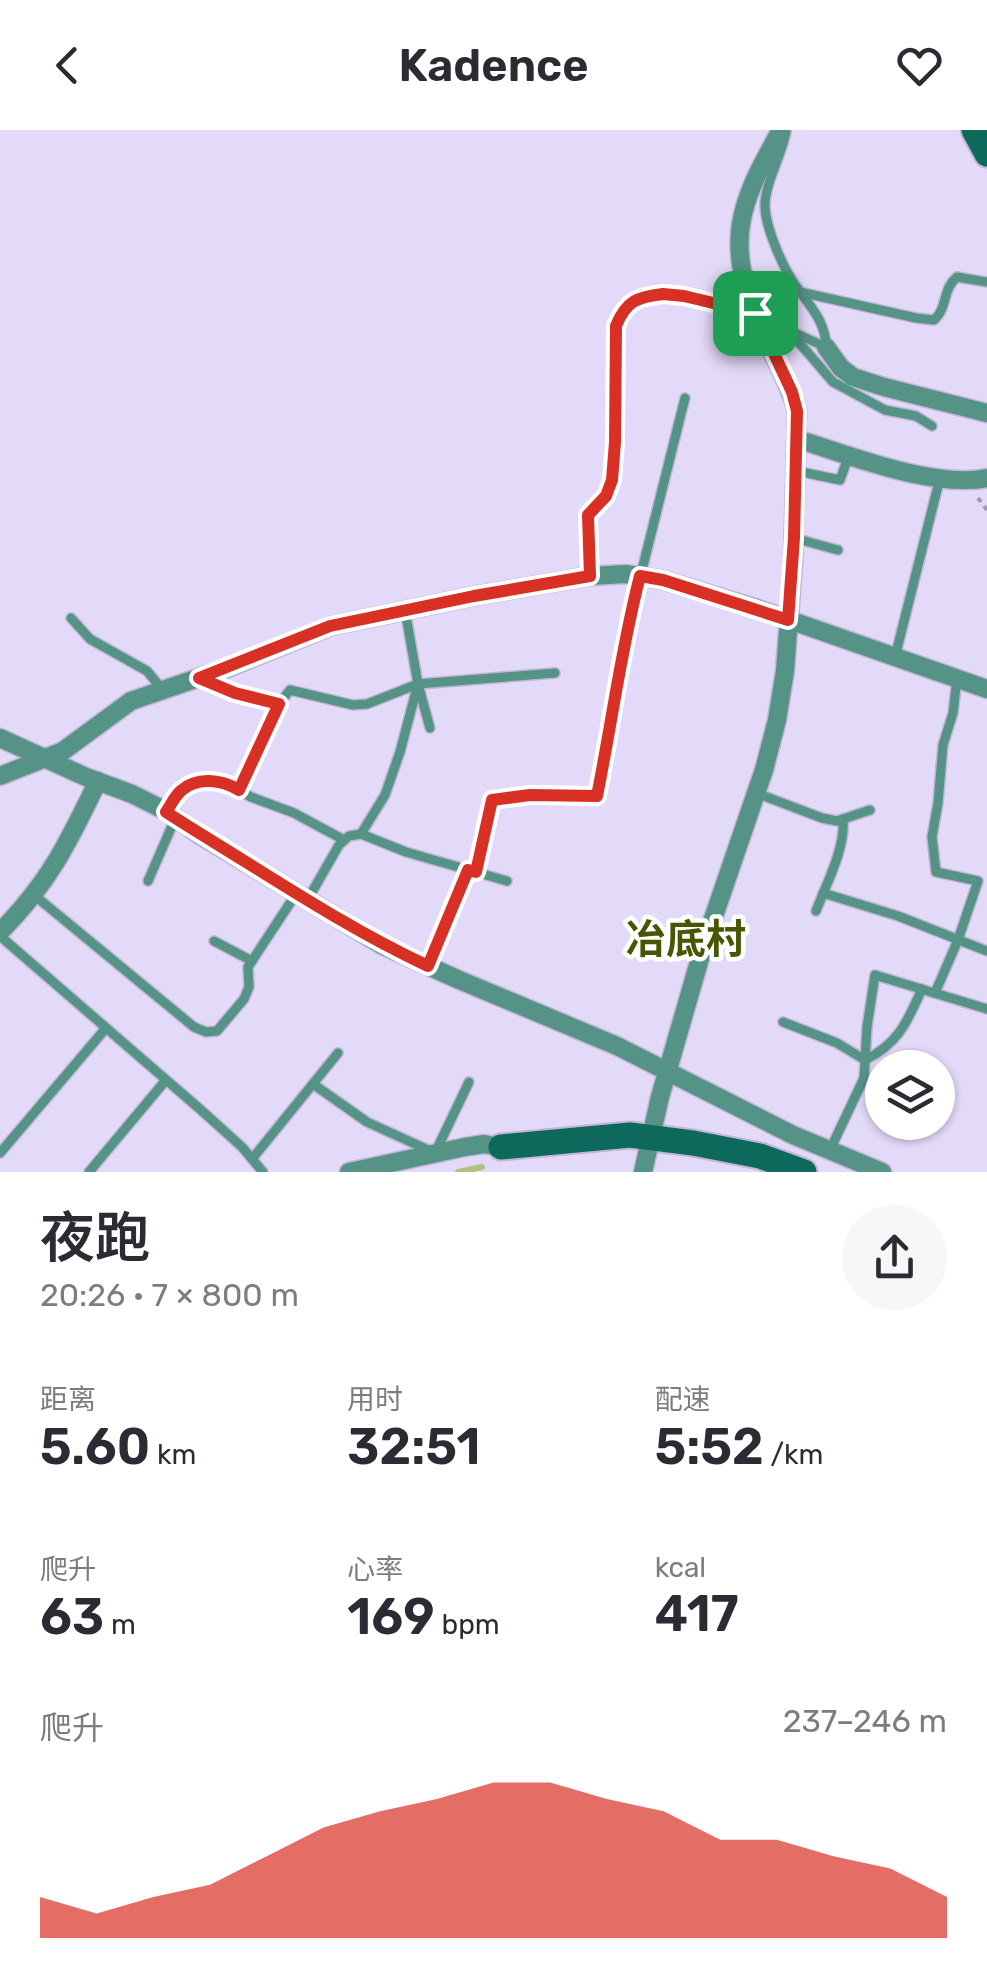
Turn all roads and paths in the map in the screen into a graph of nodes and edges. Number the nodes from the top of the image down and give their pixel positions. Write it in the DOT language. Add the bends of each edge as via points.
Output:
graph roads {
  1 [pos="784,130"];
  2 [pos="974,130"];
  3 [pos="987,154"];
  4 [pos="745,280"];
  5 [pos="987,282"];
  6 [pos="800,292"];
  7 [pos="755,313"];
  8 [pos="788,330"];
  9 [pos="826,347"];
  10 [pos="685,398"];
  11 [pos="987,412"];
  12 [pos="932,426"];
  13 [pos="797,439"];
  14 [pos="849,455"];
  15 [pos="797,471"];
  16 [pos="940,478"];
  17 [pos="987,478"];
  18 [pos="794,538"];
  19 [pos="838,550"];
  20 [pos="590,576"];
  21 [pos="640,576"];
  22 [pos="405,610"];
  23 [pos="71,618"];
  24 [pos="788,620"];
  25 [pos="894,657"];
  26 [pos="555,673"];
  27 [pos="199,678"];
  28 [pos="957,679"];
  29 [pos="418,684"];
  30 [pos="986,686"];
  31 [pos="163,690"];
  32 [pos="279,704"];
  33 [pos="430,728"];
  34 [pos="0,738"];
  35 [pos="47,758"];
  36 [pos="0,776"];
  37 [pos="98,782"];
  38 [pos="239,790"];
  39 [pos="756,793"];
  40 [pos="870,810"];
  41 [pos="171,815"];
  42 [pos="843,820"];
  43 [pos="361,834"];
  44 [pos="344,840"];
  45 [pos="472,871"];
  46 [pos="148,881"];
  47 [pos="507,881"];
  48 [pos="823,893"];
  49 [pos="34,895"];
  50 [pos="302,897"];
  51 [pos="816,911"];
  52 [pos="0,934"];
  53 [pos="214,940"];
  54 [pos="958,940"];
  55 [pos="987,951"];
  56 [pos="252,961"];
  57 [pos="428,966"];
  58 [pos="922,989"];
  59 [pos="935,993"];
  60 [pos="987,1009"];
  61 [pos="782,1022"];
  62 [pos="106,1028"];
  63 [pos="866,1050"];
  64 [pos="884,1050"];
  65 [pos="338,1053"];
  66 [pos="865,1060"];
  67 [pos="669,1072"];
  68 [pos="166,1080"];
  69 [pos="469,1082"];
  70 [pos="313,1084"];
  71 [pos="650,1138"];
  72 [pos="501,1147"];
  73 [pos="830,1150"];
  74 [pos="435,1152"];
  75 [pos="0,1153"];
  76 [pos="252,1159"];
  77 [pos="89,1172"];
  78 [pos="263,1172"];
  79 [pos="349,1172"];
  80 [pos="643,1172"];
  81 [pos="804,1172"];
  82 [pos="882,1172"];
  1 -- 4 [label="street" via="741,215"];
  1 -- 6 [label="lane" via="764,202"];
  2 -- 3 [label="street"];
  4 -- 7 [label="street"];
  4 -- 8 [label="lane"];
  5 -- 6 [label="lane" via="957,277 934,320"];
  6 -- 9 [label="lane" via="826,332"];
  7 -- 13 [label="street" via="792,392"];
  7 -- 20 [label="lane" via="663,294 644,296 622,312 616,326 612,480 588,515"];
  8 -- 9 [label="lane"];
  8 -- 12 [label="lane" via="834,382"];
  9 -- 11 [label="street" via="854,377"];
  10 -- 21 [label="lane"];
  13 -- 14 [label="street"];
  13 -- 15 [label="street"];
  14 -- 15 [label="lane" via="840,480"];
  14 -- 16 [label="street"];
  15 -- 18 [label="street"];
  16 -- 17 [label="street"];
  16 -- 25 [label="lane"];
  18 -- 19 [label="lane"];
  18 -- 24 [label="street"];
  20 -- 21 [label="street"];
  20 -- 22 [label="street"];
  21 -- 24 [label="street"];
  21 -- 45 [label="lane" via="597,796 492,800"];
  22 -- 27 [label="street" via="330,626"];
  22 -- 29 [label="lane"];
  23 -- 31 [label="lane" via="90,639 147,671"];
  24 -- 25 [label="street"];
  24 -- 39 [label="street" via="777,720"];
  25 -- 28 [label="street"];
  26 -- 29 [label="lane"];
  27 -- 31 [label="street"];
  27 -- 32 [label="lane"];
  28 -- 30 [label="street"];
  28 -- 54 [label="lane" via="932,836 936,872 978,882"];
  29 -- 32 [label="lane" via="367,704 290,690"];
  29 -- 33 [label="lane"];
  29 -- 43 [label="lane" via="385,795"];
  31 -- 35 [label="street" via="131,701"];
  32 -- 38 [label="lane"];
  34 -- 35 [label="street"];
  35 -- 36 [label="street"];
  35 -- 37 [label="street"];
  37 -- 41 [label="street"];
  37 -- 49 [label="street"];
  38 -- 41 [label="lane" via="210,780 192,784 180,791"];
  38 -- 44 [label="lane"];
  39 -- 42 [label="lane"];
  39 -- 67 [label="street"];
  40 -- 42 [label="lane"];
  41 -- 46 [label="lane"];
  41 -- 50 [label="street"];
  42 -- 48 [label="lane"];
  43 -- 44 [label="lane"];
  43 -- 45 [label="lane"];
  44 -- 50 [label="lane"];
  45 -- 47 [label="lane"];
  45 -- 57 [label="lane"];
  48 -- 51 [label="lane"];
  48 -- 54 [label="lane"];
  49 -- 52 [label="street"];
  49 -- 56 [label="lane" via="206,1032 217,1032 244,1000"];
  50 -- 56 [label="lane"];
  50 -- 57 [label="street"];
  52 -- 62 [label="lane"];
  53 -- 56 [label="lane"];
  54 -- 55 [label="lane"];
  54 -- 59 [label="lane"];
  57 -- 67 [label="street"];
  58 -- 59 [label="lane"];
  58 -- 63 [label="lane" via="875,974"];
  58 -- 64 [label="lane" via="903,1030"];
  59 -- 60 [label="lane"];
  61 -- 66 [label="lane"];
  62 -- 68 [label="lane"];
  62 -- 75 [label="lane"];
  65 -- 70 [label="lane"];
  66 -- 73 [label="lane" via="864,1078"];
  67 -- 71 [label="street"];
  67 -- 73 [label="street"];
  68 -- 76 [label="lane"];
  68 -- 77 [label="lane"];
  69 -- 74 [label="lane"];
  70 -- 74 [label="lane" via="367,1122"];
  70 -- 76 [label="lane"];
  71 -- 72 [label="street"];
  71 -- 80 [label="street"];
  71 -- 81 [label="street" via="760,1156"];
  72 -- 74 [label="street"];
  73 -- 82 [label="street"];
  74 -- 79 [label="street"];
  76 -- 78 [label="lane"];
}
